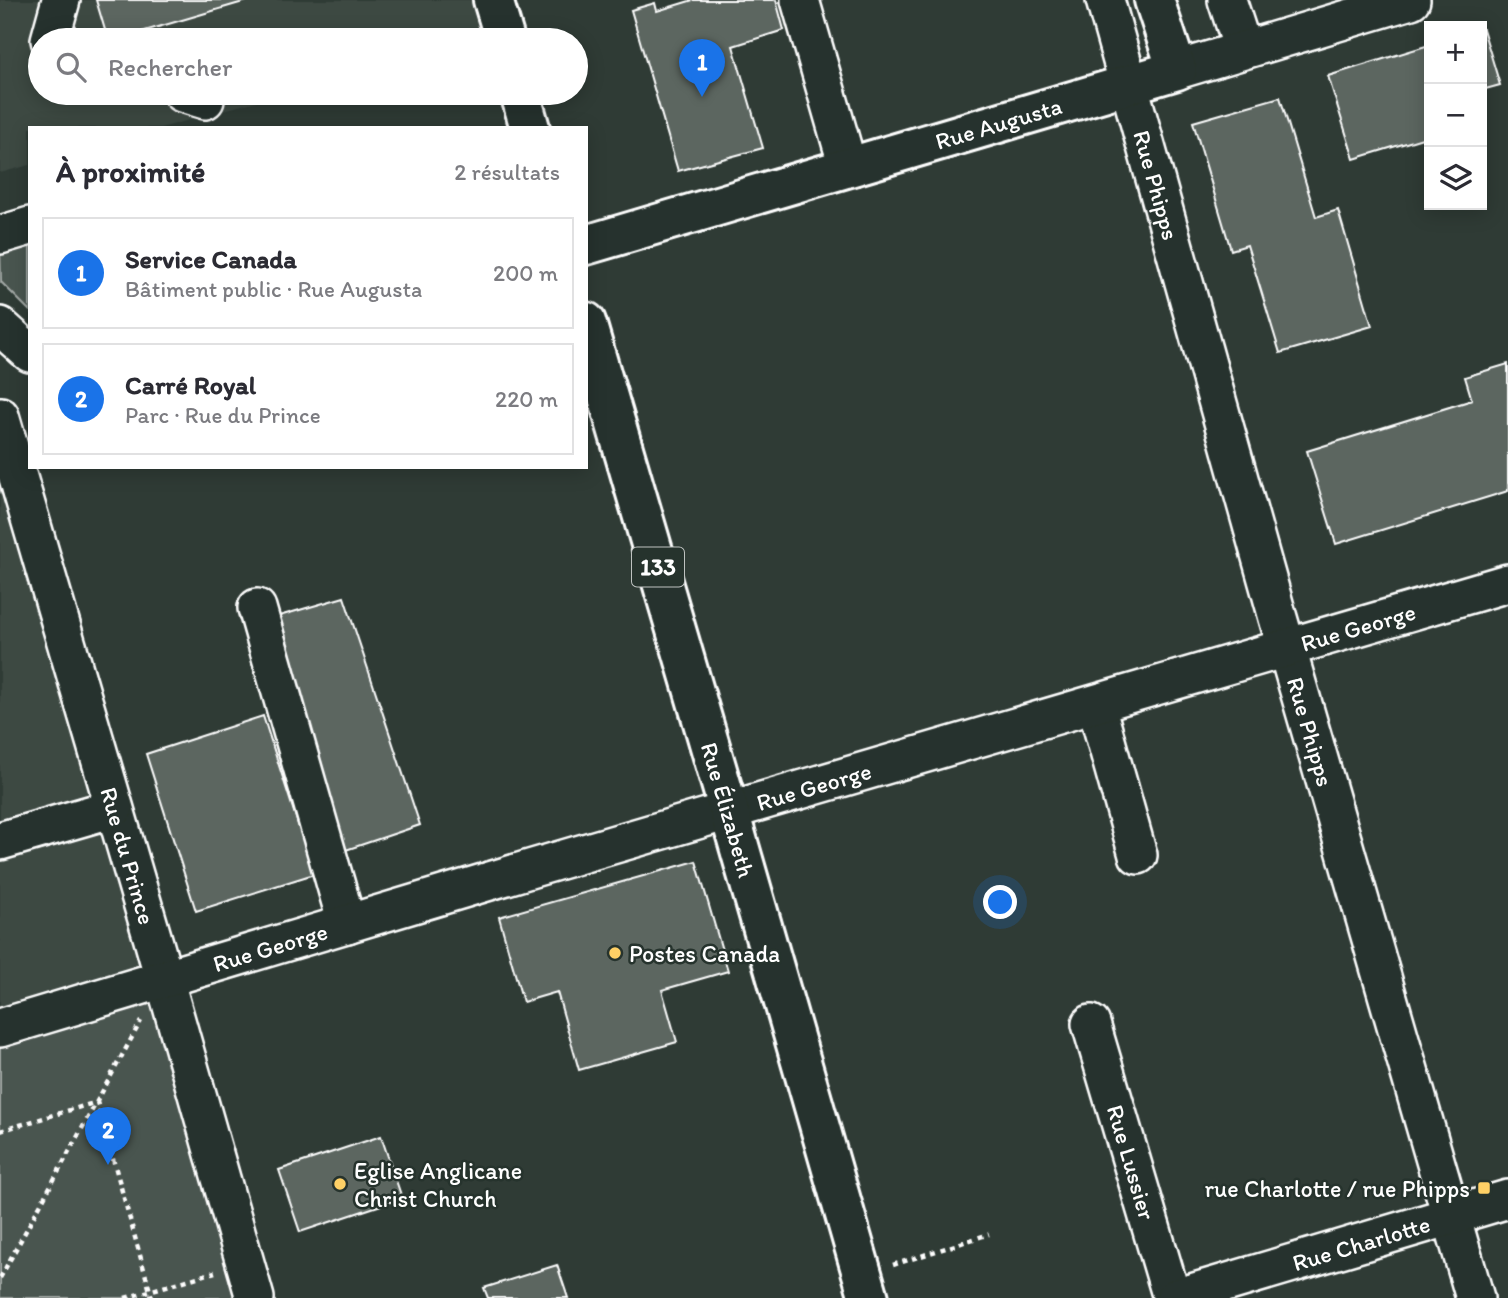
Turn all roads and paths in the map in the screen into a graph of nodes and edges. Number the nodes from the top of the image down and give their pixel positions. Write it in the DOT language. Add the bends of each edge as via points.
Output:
graph roads {
  1 [pos="61,0"];
  2 [pos="493,0"];
  3 [pos="800,0"];
  4 [pos="1105,0"];
  5 [pos="1154,0"];
  6 [pos="1227,0"];
  7 [pos="1411,0"];
  8 [pos="53,28"];
  9 [pos="501,28"];
  10 [pos="1243,49"];
  11 [pos="1177,70"];
  12 [pos="1129,84"];
  13 [pos="523,105"];
  14 [pos="529,126"];
  15 [pos="848,167"];
  16 [pos="28,227"];
  17 [pos="0,235"];
  18 [pos="588,244"];
  19 [pos="0,326"];
  20 [pos="588,330"];
  21 [pos="28,351"];
  22 [pos="28,411"];
  23 [pos="0,418"];
  24 [pos="1508,583"];
  25 [pos="257,608"];
  26 [pos="1287,648"];
  27 [pos="1096,705"];
  28 [pos="114,808"];
  29 [pos="729,811"];
  30 [pos="0,841"];
  31 [pos="1138,855"];
  32 [pos="347,924"];
  33 [pos="164,979"];
  34 [pos="1091,1024"];
  35 [pos="0,1028"];
  36 [pos="97,1102"];
  37 [pos="0,1131"];
  38 [pos="1508,1199"];
  39 [pos="1450,1215"];
  40 [pos="989,1234"];
  41 [pos="0,1278"];
  42 [pos="250,1281"];
  43 [pos="865,1287"];
  44 [pos="149,1290"];
  45 [pos="125,1298"];
  46 [pos="152,1298"];
  47 [pos="1173,1298"];
  48 [pos="1475,1298"];
  1 -- 8 [label="street"];
  2 -- 9 [label="main road"];
  3 -- 15 [label="street"];
  4 -- 12 [label="street, Rue Phipps"];
  5 -- 11 [label="main road"];
  6 -- 10 [label="street"];
  7 -- 10 [label="street, Rue Augusta"];
  10 -- 11 [label="street, Rue Augusta"];
  11 -- 12 [label="main road, Rue Augusta"];
  12 -- 15 [label="main road, Rue Augusta"];
  12 -- 26 [label="street, Rue Phipps"];
  13 -- 14 [label="main road"];
  15 -- 18 [label="main road, Rue Augusta"];
  16 -- 17 [label="street"];
  19 -- 21 [label="street"];
  20 -- 29 [label="main road, Rue Élizabeth / 133"];
  22 -- 23 [label="street"];
  23 -- 28 [label="street, Rue du Prince"];
  24 -- 26 [label="street, Rue George"];
  25 -- 32 [label="street"];
  26 -- 27 [label="street, Rue George"];
  26 -- 39 [label="street, Rue Phipps"];
  27 -- 29 [label="street, Rue George"];
  27 -- 31 [label="street"];
  28 -- 30 [label="street"];
  28 -- 33 [label="street, Rue du Prince"];
  29 -- 32 [label="street, Rue George"];
  29 -- 43 [label="main road, Rue Élizabeth / 133"];
  32 -- 33 [label="street, Rue George"];
  33 -- 35 [label="street, Rue George"];
  33 -- 36 [label="path"];
  33 -- 42 [label="street, Rue du Prince"];
  34 -- 47 [label="street, Rue Lussier"];
  36 -- 37 [label="path"];
  36 -- 41 [label="path"];
  36 -- 44 [label="path"];
  38 -- 39 [label="street, Rue Charlotte"];
  39 -- 47 [label="street, Rue Charlotte"];
  39 -- 48 [label="street, Rue Phipps"];
  40 -- 43 [label="path"];
  42 -- 44 [label="path"];
  44 -- 45 [label="path"];
  44 -- 46 [label="path"];
}
